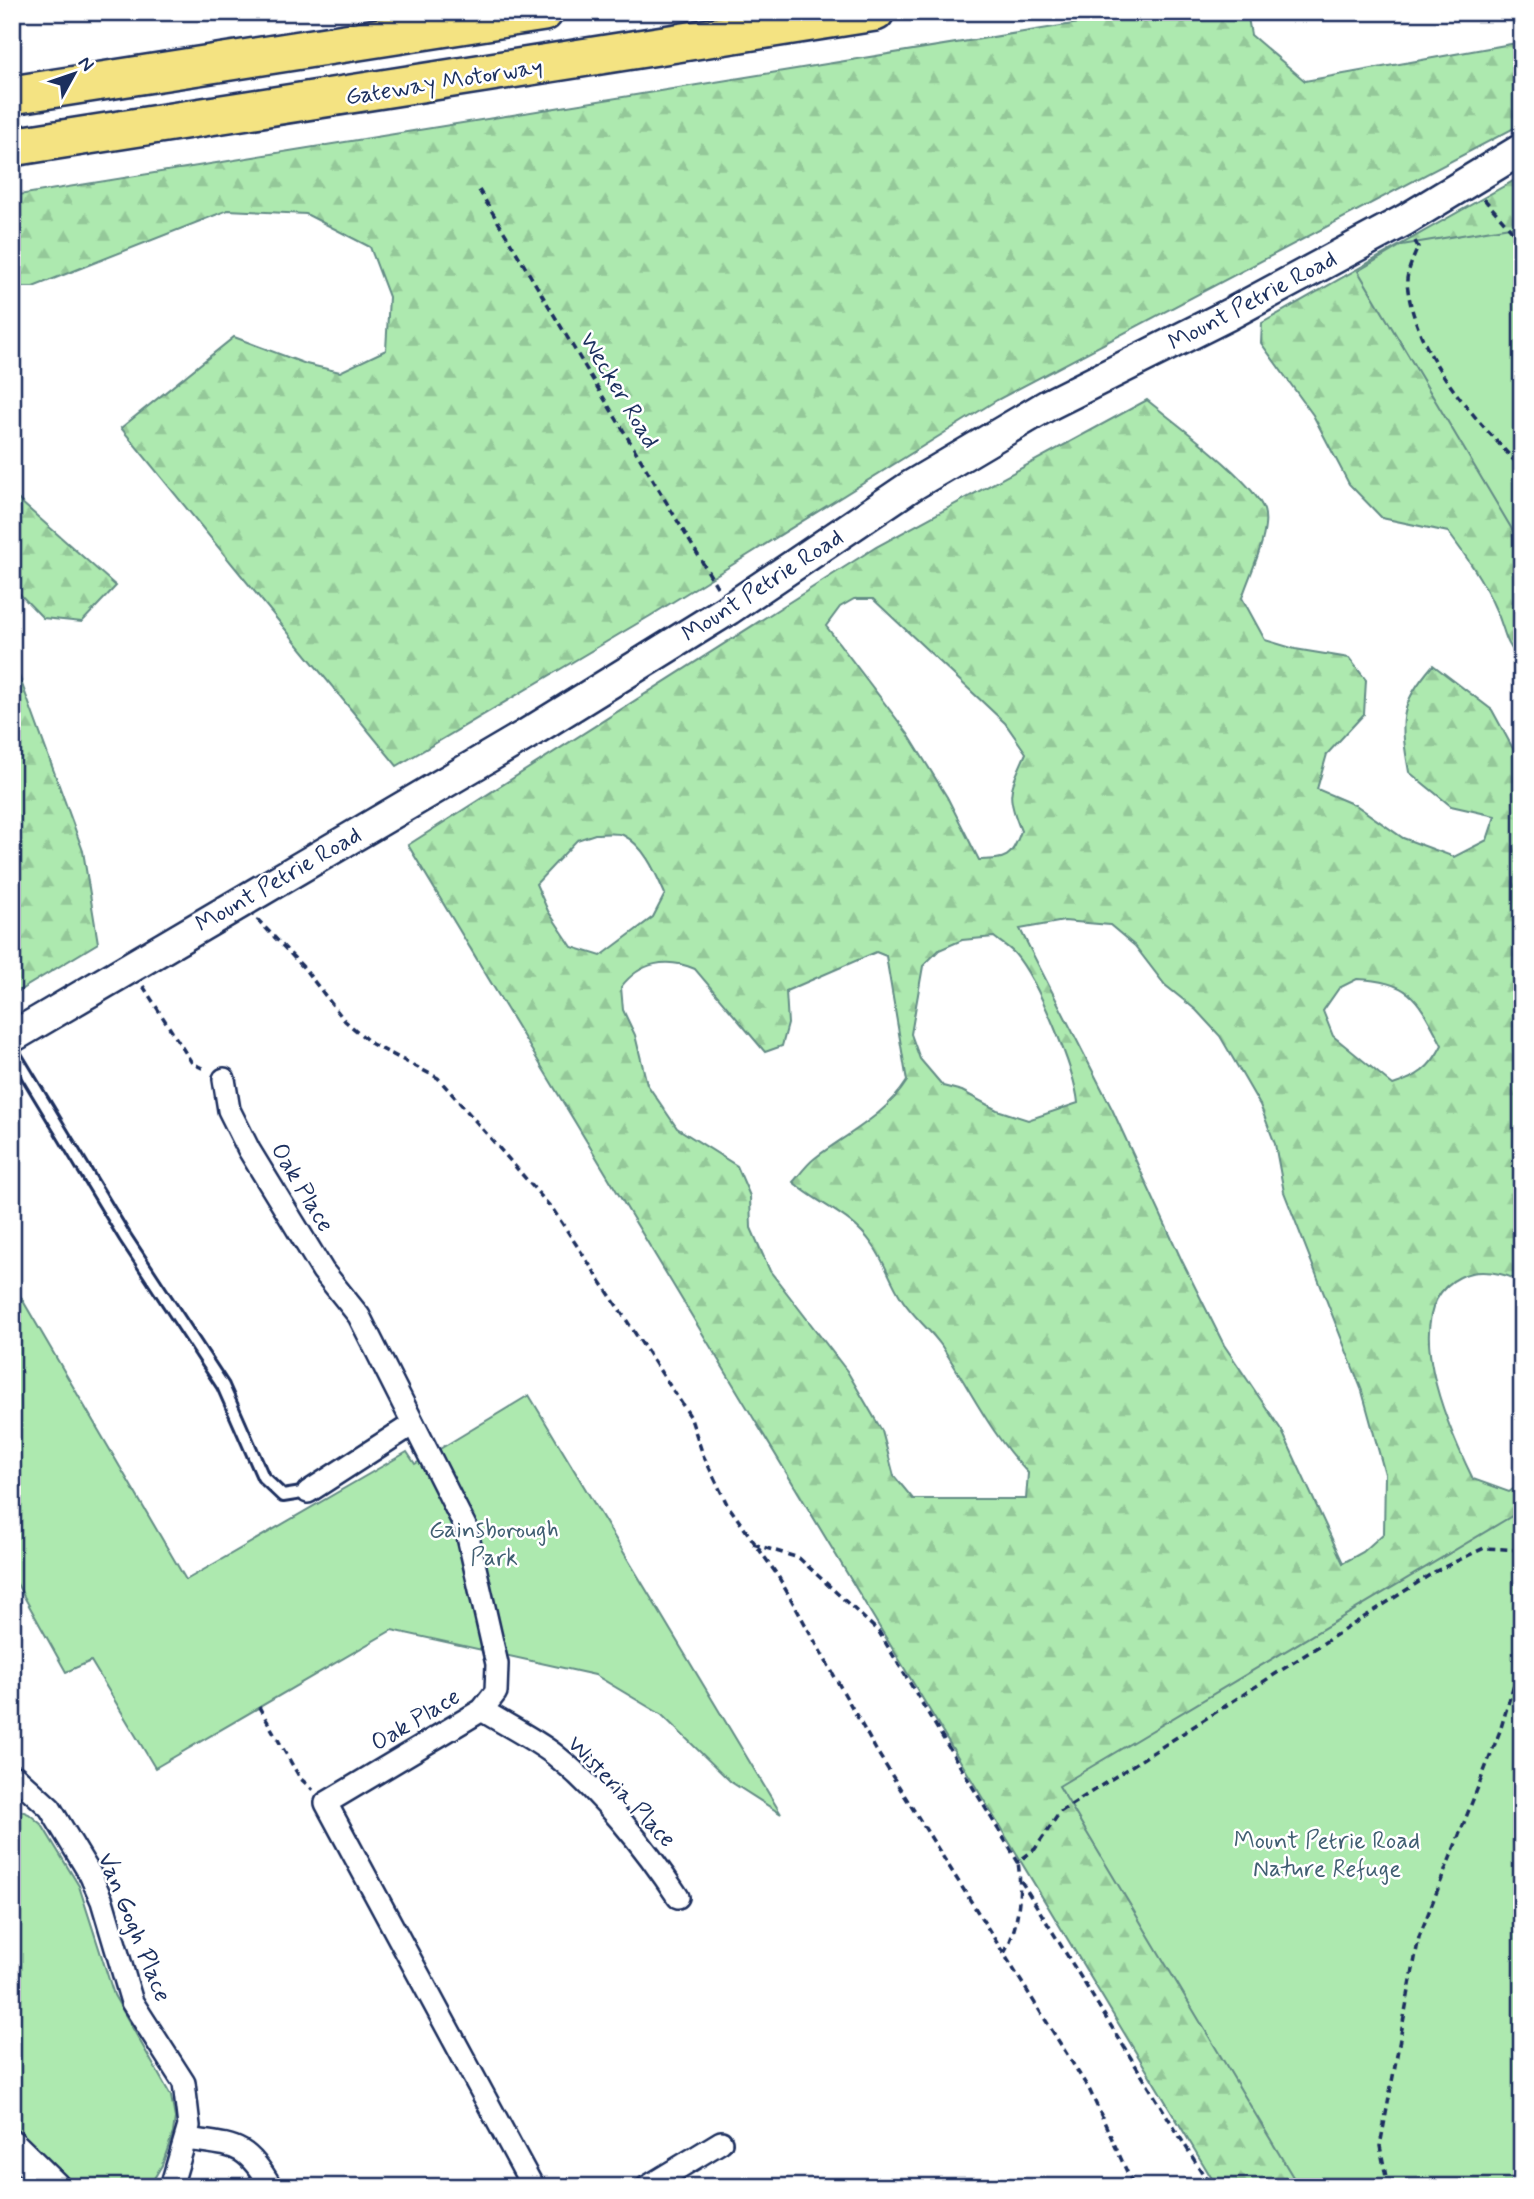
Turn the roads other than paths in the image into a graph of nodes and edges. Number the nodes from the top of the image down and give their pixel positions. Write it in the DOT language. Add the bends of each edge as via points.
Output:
graph roads {
  1 [pos="544,12"];
  2 [pos="875,12"];
  3 [pos="12,95"];
  4 [pos="12,147"];
  5 [pos="1522,149"];
  6 [pos="12,1037"];
  7 [pos="12,1049"];
  8 [pos="224,1079"];
  9 [pos="413,1424"];
  10 [pos="308,1492"];
  11 [pos="482,1710"];
  12 [pos="16,1777"];
  13 [pos="678,1897"];
  14 [pos="187,2140"];
  15 [pos="721,2141"];
  16 [pos="12,2146"];
  17 [pos="12,2174"];
  18 [pos="26,2187"];
  19 [pos="54,2187"];
  20 [pos="171,2187"];
  21 [pos="271,2187"];
  22 [pos="533,2187"];
  23 [pos="647,2187"];
  1 -- 3 [label="highway"];
  2 -- 4 [label="highway, Gateway Motorway"];
  5 -- 6 [label="street, Mount Petrie Road" via="1405,220 1048,405 911,486 729,609 512,743"];
  7 -- 10 [label="lane" via="223,1386 263,1476 283,1496"];
  8 -- 9 [label="street, Oak Place" via="229,1110 249,1150 323,1271 359,1316"];
  9 -- 10 [label="street"];
  9 -- 11 [label="street, Oak Place" via="455,1501 481,1583 497,1664 496,1692"];
  11 -- 13 [label="street, Wisteria Place" via="572,1770 653,1858"];
  11 -- 22 [label="street, Oak Place" via="326,1803"];
  12 -- 14 [label="street, Van Gogh Place" via="55,1816 96,1886 132,2002 184,2083 190,2109"];
  14 -- 20 [label="street, Van Gogh Place"];
  14 -- 21 [label="street" via="245,2151"];
  15 -- 23 [label="street"];
  16 -- 19 [label="street"];
  17 -- 18 [label="street"];
}
